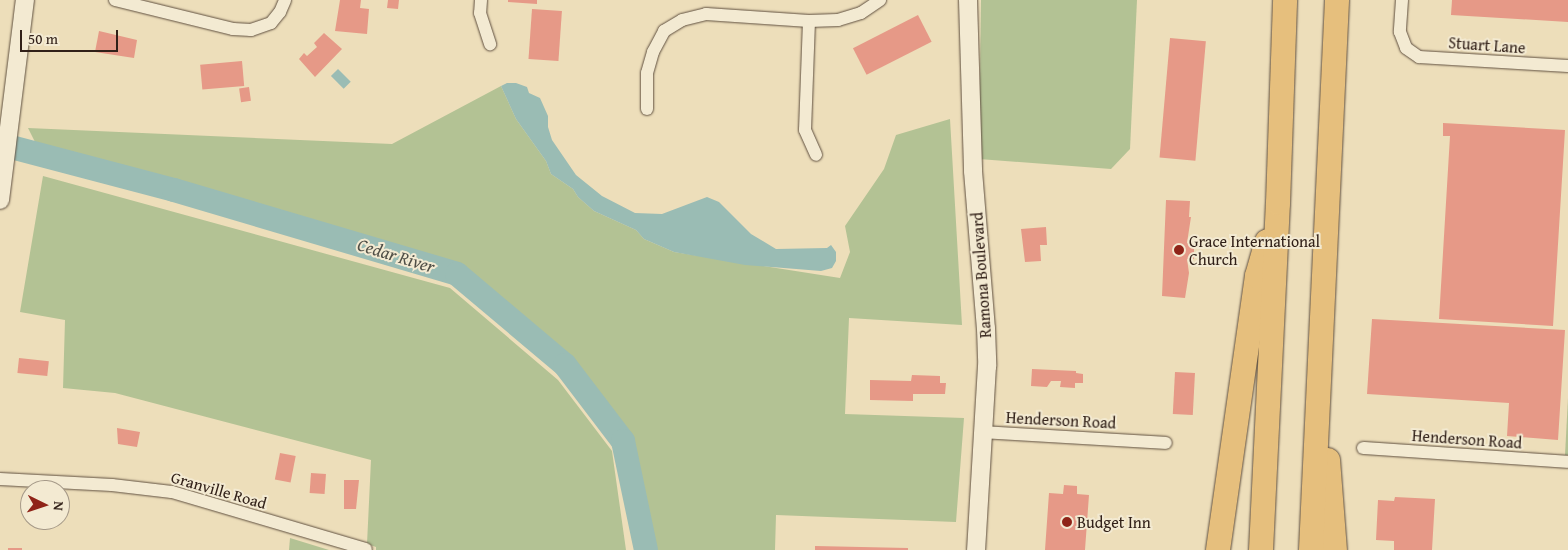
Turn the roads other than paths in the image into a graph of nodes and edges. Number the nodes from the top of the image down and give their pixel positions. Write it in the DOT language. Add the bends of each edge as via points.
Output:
graph roads {
  1 [pos="25,0"];
  2 [pos="115,0"];
  3 [pos="285,0"];
  4 [pos="481,0"];
  5 [pos="880,0"];
  6 [pos="968,0"];
  7 [pos="1285,0"];
  8 [pos="1337,0"];
  9 [pos="1402,0"];
  10 [pos="809,21"];
  11 [pos="490,44"];
  12 [pos="1568,66"];
  13 [pos="647,109"];
  14 [pos="816,155"];
  15 [pos="0,200"];
  16 [pos="1278,203"];
  17 [pos="1322,330"];
  18 [pos="983,432"];
  19 [pos="1166,443"];
  20 [pos="1363,448"];
  21 [pos="1568,462"];
  22 [pos="0,479"];
  23 [pos="366,549"];
  24 [pos="976,550"];
  25 [pos="1218,550"];
  26 [pos="1261,550"];
  27 [pos="1311,550"];
  28 [pos="1335,550"];
  1 -- 15 [label="street"];
  2 -- 3 [label="street" via="233,29 251,30 271,23"];
  4 -- 11 [label="street" via="480,13"];
  5 -- 10 [label="street" via="861,13 838,20"];
  6 -- 18 [label="street, Ramona Boulevard" via="973,171 986,328"];
  7 -- 16 [label="highway"];
  8 -- 17 [label="highway"];
  9 -- 12 [label="street, Stuart Lane" via="1400,32 1406,48 1418,57"];
  10 -- 13 [label="street" via="706,14 682,20 664,32 653,52 647,73"];
  10 -- 14 [label="street" via="805,130"];
  16 -- 25 [label="highway" via="1257,276"];
  16 -- 26 [label="highway"];
  17 -- 27 [label="highway"];
  17 -- 28 [label="highway"];
  18 -- 19 [label="street, Henderson Road"];
  18 -- 24 [label="street, Ramona Boulevard"];
  20 -- 21 [label="street, Henderson Road"];
  22 -- 23 [label="street, Granville Road" via="172,492"];
}
